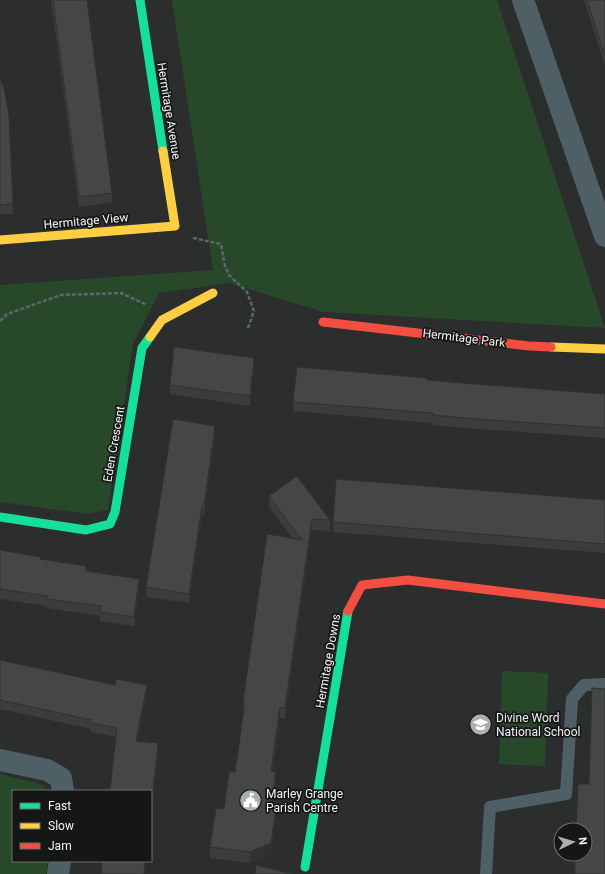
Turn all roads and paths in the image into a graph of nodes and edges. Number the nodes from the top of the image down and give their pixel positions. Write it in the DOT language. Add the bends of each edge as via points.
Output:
graph roads {
  1 [pos="140,0"];
  2 [pos="523,0"];
  3 [pos="175,226"];
  4 [pos="605,236"];
  5 [pos="0,240"];
  6 [pos="213,293"];
  7 [pos="151,307"];
  8 [pos="0,321"];
  9 [pos="323,322"];
  10 [pos="248,328"];
  11 [pos="605,348"];
  12 [pos="0,517"];
  13 [pos="605,604"];
  14 [pos="605,684"];
  15 [pos="0,760"];
  16 [pos="63,790"];
  17 [pos="60,862"];
  18 [pos="305,867"];
  19 [pos="58,874"];
  20 [pos="486,874"];
  1 -- 3 [label="street, Hermitage Avenue"];
  2 -- 4 [label="street"];
  3 -- 5 [label="street, Hermitage View"];
  3 -- 10 [label="path" via="190,237 221,244 229,275 247,292 254,311"];
  6 -- 12 [label="street, Eden Crescent" via="162,320 142,348 116,504 110,524 86,530"];
  7 -- 8 [label="path" via="121,293 61,295 7,314"];
  9 -- 11 [label="street, Hermitage Park" via="529,346"];
  13 -- 18 [label="street, Hermitage Downs" via="408,580 362,585 348,611"];
  14 -- 20 [label="lane" via="584,685 572,699 566,794 490,807"];
  15 -- 16 [label="street" via="47,770 61,778"];
  17 -- 19 [label="street"];
}
